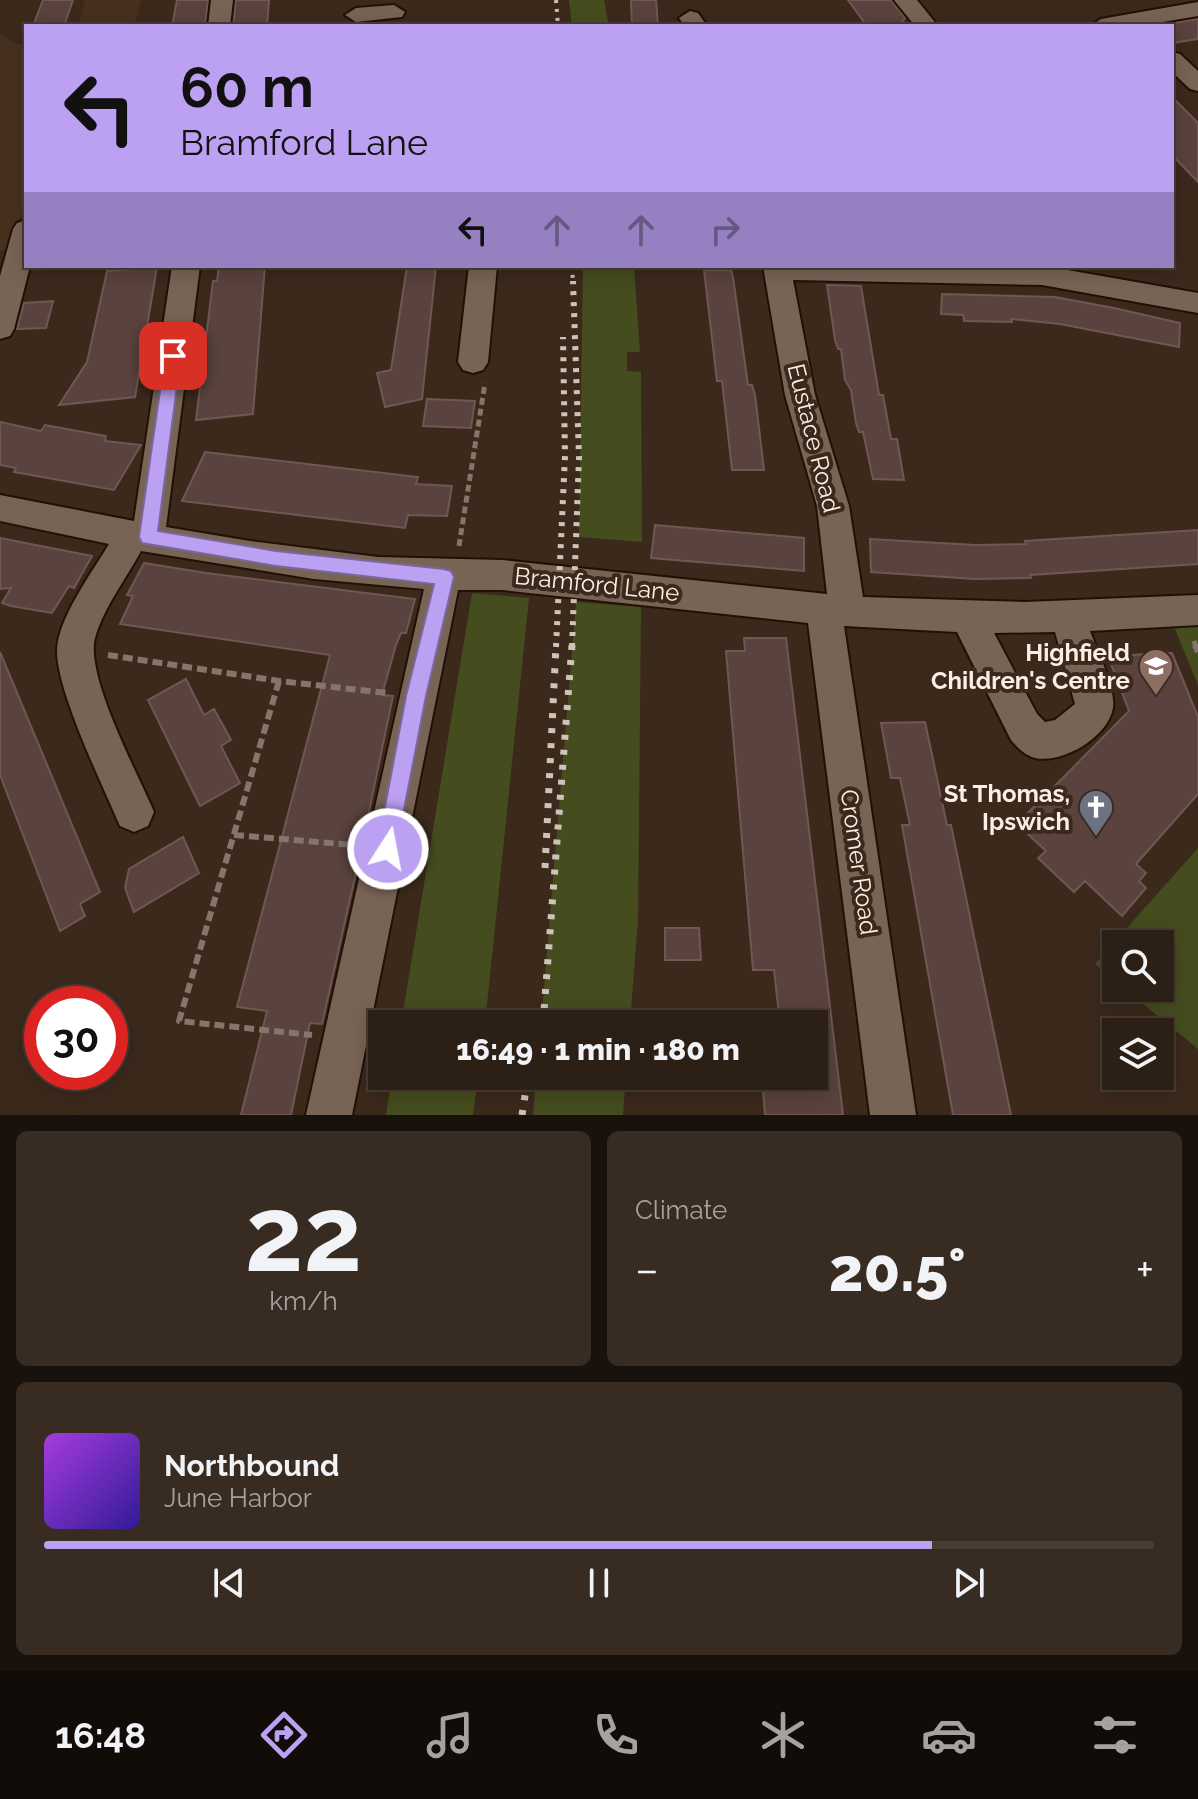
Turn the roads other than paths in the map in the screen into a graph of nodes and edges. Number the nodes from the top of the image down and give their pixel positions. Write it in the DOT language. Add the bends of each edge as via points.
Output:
graph roads {
  1 [pos="222,0"];
  2 [pos="905,0"];
  3 [pos="1198,9"];
  4 [pos="394,12"];
  5 [pos="356,14"];
  6 [pos="219,24"];
  7 [pos="925,24"];
  8 [pos="1135,24"];
  9 [pos="1174,61"];
  10 [pos="1198,84"];
  11 [pos="24,237"];
  12 [pos="186,268"];
  13 [pos="483,268"];
  14 [pos="777,268"];
  15 [pos="1198,303"];
  16 [pos="0,329"];
  17 [pos="473,362"];
  18 [pos="0,508"];
  19 [pos="140,536"];
  20 [pos="444,577"];
  21 [pos="835,610"];
  22 [pos="1198,610"];
  23 [pos="967,617"];
  24 [pos="1068,617"];
  25 [pos="134,812"];
  26 [pos="329,1115"];
  27 [pos="893,1115"];
  1 -- 6 [label="street"];
  2 -- 7 [label="street"];
  3 -- 8 [label="street"];
  4 -- 5 [label="street"];
  9 -- 10 [label="street"];
  11 -- 16 [label="street"];
  12 -- 19 [label="street"];
  13 -- 17 [label="street"];
  14 -- 15 [label="street" via="1042,275"];
  14 -- 21 [label="street, Eustace Road" via="800,395 833,506"];
  18 -- 19 [label="street, Bramford Lane"];
  19 -- 20 [label="street, Bramford Lane"];
  19 -- 25 [label="street" via="81,628 75,650 79,675"];
  20 -- 21 [label="street, Bramford Lane" via="516,576"];
  20 -- 26 [label="street"];
  21 -- 23 [label="street, Bramford Lane"];
  21 -- 27 [label="street, Cromer Road"];
  22 -- 24 [label="street, Bramford Lane"];
  23 -- 24 [label="street, Bramford Lane"];
  23 -- 24 [label="street" via="1024,727 1036,740 1050,741 1067,734 1094,709"];
}
